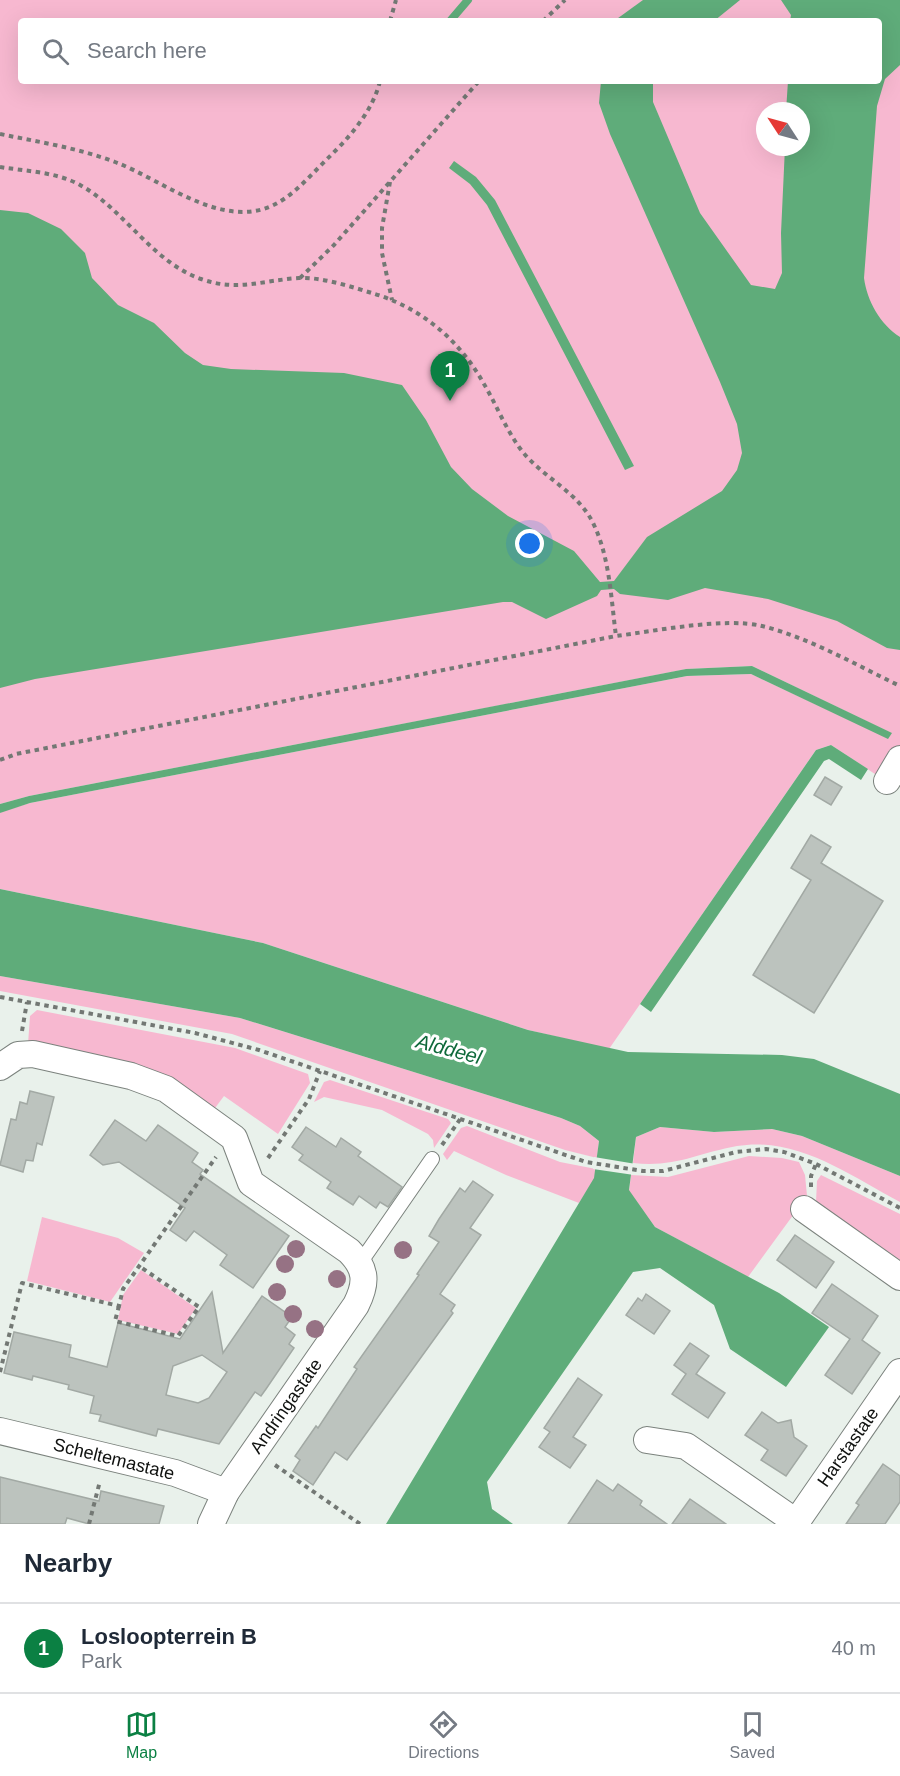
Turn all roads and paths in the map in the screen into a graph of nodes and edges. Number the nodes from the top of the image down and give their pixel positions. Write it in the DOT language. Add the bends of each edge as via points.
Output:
graph roads {
  1 [pos="396,0"];
  2 [pos="566,0"];
  3 [pos="391,18"];
  4 [pos="546,18"];
  5 [pos="379,84"];
  6 [pos="476,84"];
  7 [pos="0,134"];
  8 [pos="0,167"];
  9 [pos="390,181"];
  10 [pos="300,278"];
  11 [pos="392,300"];
  12 [pos="616,636"];
  13 [pos="900,686"];
  14 [pos="900,759"];
  15 [pos="0,760"];
  16 [pos="886,781"];
  17 [pos="0,997"];
  18 [pos="0,1067"];
  19 [pos="320,1071"];
  20 [pos="461,1118"];
  21 [pos="234,1138"];
  22 [pos="432,1159"];
  23 [pos="251,1183"];
  24 [pos="900,1208"];
  25 [pos="804,1209"];
  26 [pos="360,1263"];
  27 [pos="140,1266"];
  28 [pos="900,1277"];
  29 [pos="119,1306"];
  30 [pos="0,1372"];
  31 [pos="900,1372"];
  32 [pos="0,1431"];
  33 [pos="647,1440"];
  34 [pos="255,1451"];
  35 [pos="105,1457"];
  36 [pos="226,1492"];
  37 [pos="795,1523"];
  38 [pos="89,1524"];
  39 [pos="212,1524"];
  40 [pos="360,1524"];
  1 -- 3 [label="path"];
  2 -- 4 [label="path"];
  5 -- 7 [label="path" via="356,126 299,187 266,208 247,212 205,205 116,162"];
  6 -- 9 [label="path"];
  8 -- 10 [label="path" via="77,183 176,266 201,279 238,286"];
  9 -- 10 [label="path"];
  9 -- 11 [label="path" via="382,244"];
  10 -- 11 [label="path"];
  11 -- 12 [label="path" via="434,324 461,348 523,452 584,509 601,544"];
  12 -- 13 [label="path" via="712,624 760,626 813,645"];
  12 -- 15 [label="path"];
  14 -- 16 [label="street"];
  17 -- 19 [label="path" via="195,1033"];
  18 -- 21 [label="street" via="18,1055 33,1054 148,1081"];
  19 -- 20 [label="path"];
  19 -- 23 [label="path" via="309,1098"];
  20 -- 22 [label="path"];
  20 -- 24 [label="path" via="586,1161 643,1171 675,1169 743,1151 784,1152 816,1164"];
  21 -- 23 [label="street"];
  21 -- 27 [label="path" via="222,1149"];
  22 -- 26 [label="lane"];
  23 -- 26 [label="street" via="349,1251"];
  25 -- 28 [label="street"];
  26 -- 34 [label="street, Andringastate" via="364,1289 356,1305"];
  27 -- 29 [label="path" via="123,1290"];
  27 -- 29 [label="path" via="199,1307 178,1336 115,1321"];
  29 -- 30 [label="path" via="22,1282"];
  31 -- 37 [label="street, Harstastate"];
  32 -- 35 [label="street, Scheltemastate"];
  33 -- 37 [label="street, Harstastate" via="686,1446"];
  34 -- 36 [label="street, Andringastate"];
  34 -- 40 [label="path"];
  35 -- 36 [label="street, Scheltemastate" via="175,1473"];
  35 -- 38 [label="path"];
  36 -- 39 [label="street, Andringastate"];
}
